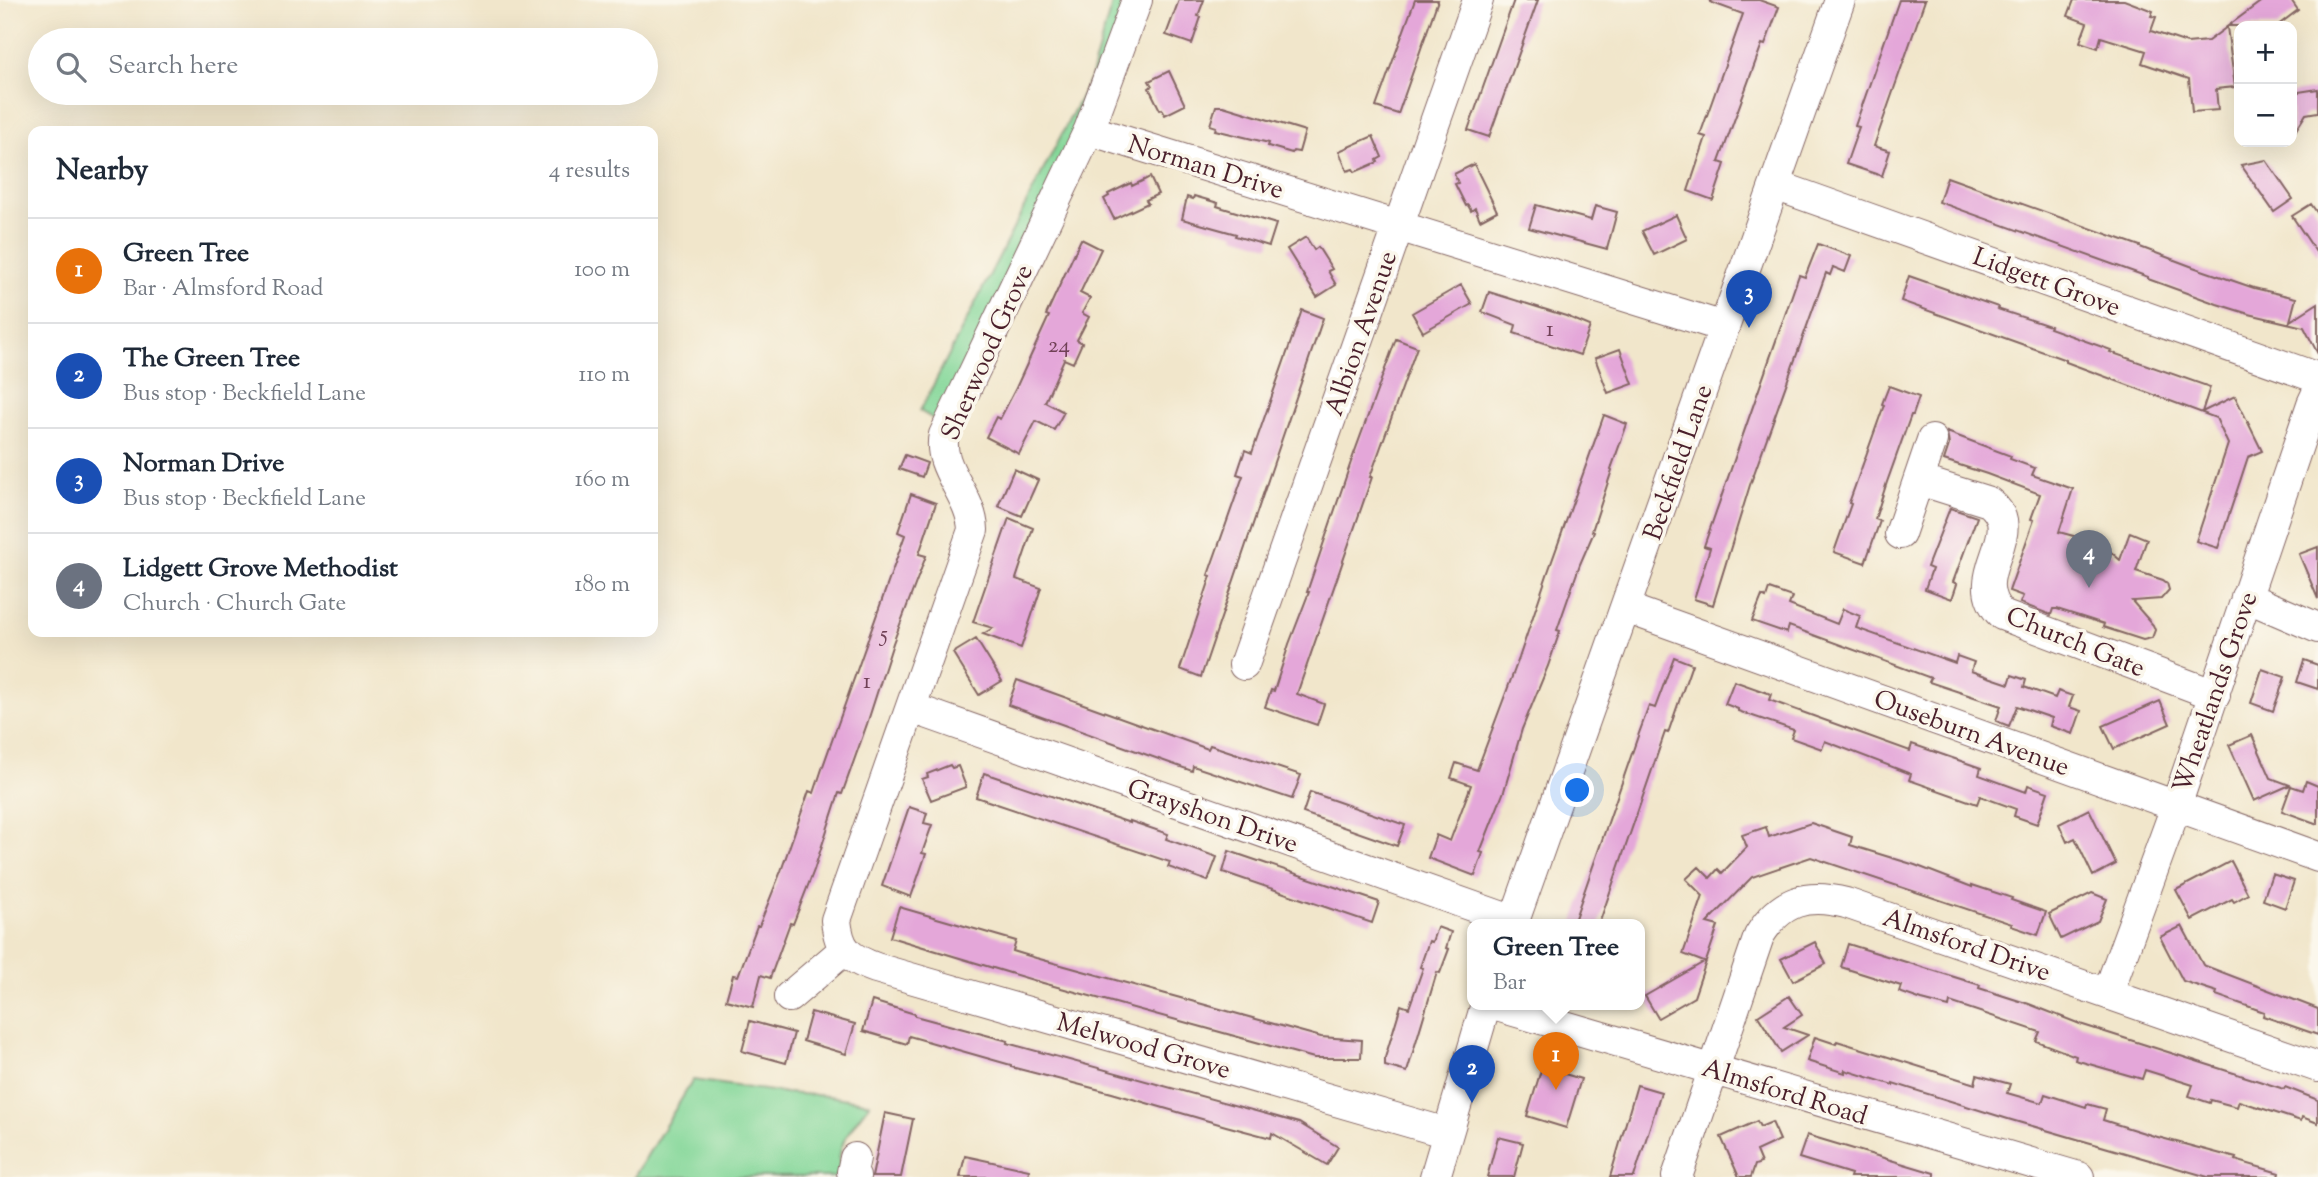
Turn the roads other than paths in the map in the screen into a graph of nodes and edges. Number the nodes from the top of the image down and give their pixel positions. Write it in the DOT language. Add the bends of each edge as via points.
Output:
graph roads {
  1 [pos="1137,0"];
  2 [pos="1478,0"];
  3 [pos="1840,0"];
  4 [pos="1089,130"];
  5 [pos="1775,185"];
  6 [pos="1398,225"];
  7 [pos="1724,327"];
  8 [pos="2318,378"];
  9 [pos="2318,391"];
  10 [pos="1932,440"];
  11 [pos="1919,480"];
  12 [pos="1900,534"];
  13 [pos="2246,597"];
  14 [pos="1626,608"];
  15 [pos="2318,628"];
  16 [pos="1244,666"];
  17 [pos="2215,695"];
  18 [pos="912,708"];
  19 [pos="2176,806"];
  20 [pos="2318,857"];
  21 [pos="1505,919"];
  22 [pos="1514,919"];
  23 [pos="844,950"];
  24 [pos="2108,993"];
  25 [pos="789,997"];
  26 [pos="1486,1010"];
  27 [pos="1509,1010"];
  28 [pos="2318,1067"];
  29 [pos="1712,1069"];
  30 [pos="1447,1133"];
  31 [pos="1435,1177"];
  32 [pos="1677,1177"];
  33 [pos="2080,1177"];
  1 -- 4 [label="street, Sherwood Grove"];
  2 -- 6 [label="street, Albion Avenue"];
  3 -- 5 [label="street, Beckfield Lane"];
  4 -- 6 [label="street, Norman Drive"];
  4 -- 18 [label="street, Sherwood Grove" via="944,435 943,456 970,509 972,530"];
  5 -- 7 [label="street, Beckfield Lane"];
  5 -- 8 [label="street, Lidgett Grove"];
  6 -- 7 [label="street, Norman Drive"];
  6 -- 16 [label="street, Albion Avenue"];
  7 -- 14 [label="street, Beckfield Lane"];
  9 -- 13 [label="street, Wheatlands Grove"];
  10 -- 11 [label="street"];
  11 -- 12 [label="street"];
  11 -- 17 [label="street, Church Gate" via="1989,502 1997,509 2004,528 1988,590 2002,615"];
  13 -- 15 [label="street"];
  13 -- 17 [label="street, Wheatlands Grove"];
  14 -- 19 [label="street, Ouseburn Avenue"];
  14 -- 22 [label="street, Beckfield Lane"];
  17 -- 19 [label="street, Wheatlands Grove"];
  18 -- 21 [label="street, Grayshon Drive"];
  18 -- 23 [label="street" via="836,920"];
  19 -- 20 [label="street, Ouseburn Avenue"];
  19 -- 24 [label="street, Wheatlands Grove"];
  23 -- 25 [label="street"];
  23 -- 30 [label="street, Melwood Grove" via="858,962 876,968"];
  24 -- 28 [label="street, Almsford Drive"];
  24 -- 29 [label="street, Almsford Drive" via="1846,903 1810,899 1778,911 1759,936"];
  26 -- 30 [label="street"];
  27 -- 29 [label="street, Almsford Road"];
  29 -- 32 [label="street, Almsford Drive"];
  29 -- 33 [label="street, Almsford Road"];
  30 -- 31 [label="street"];
}
